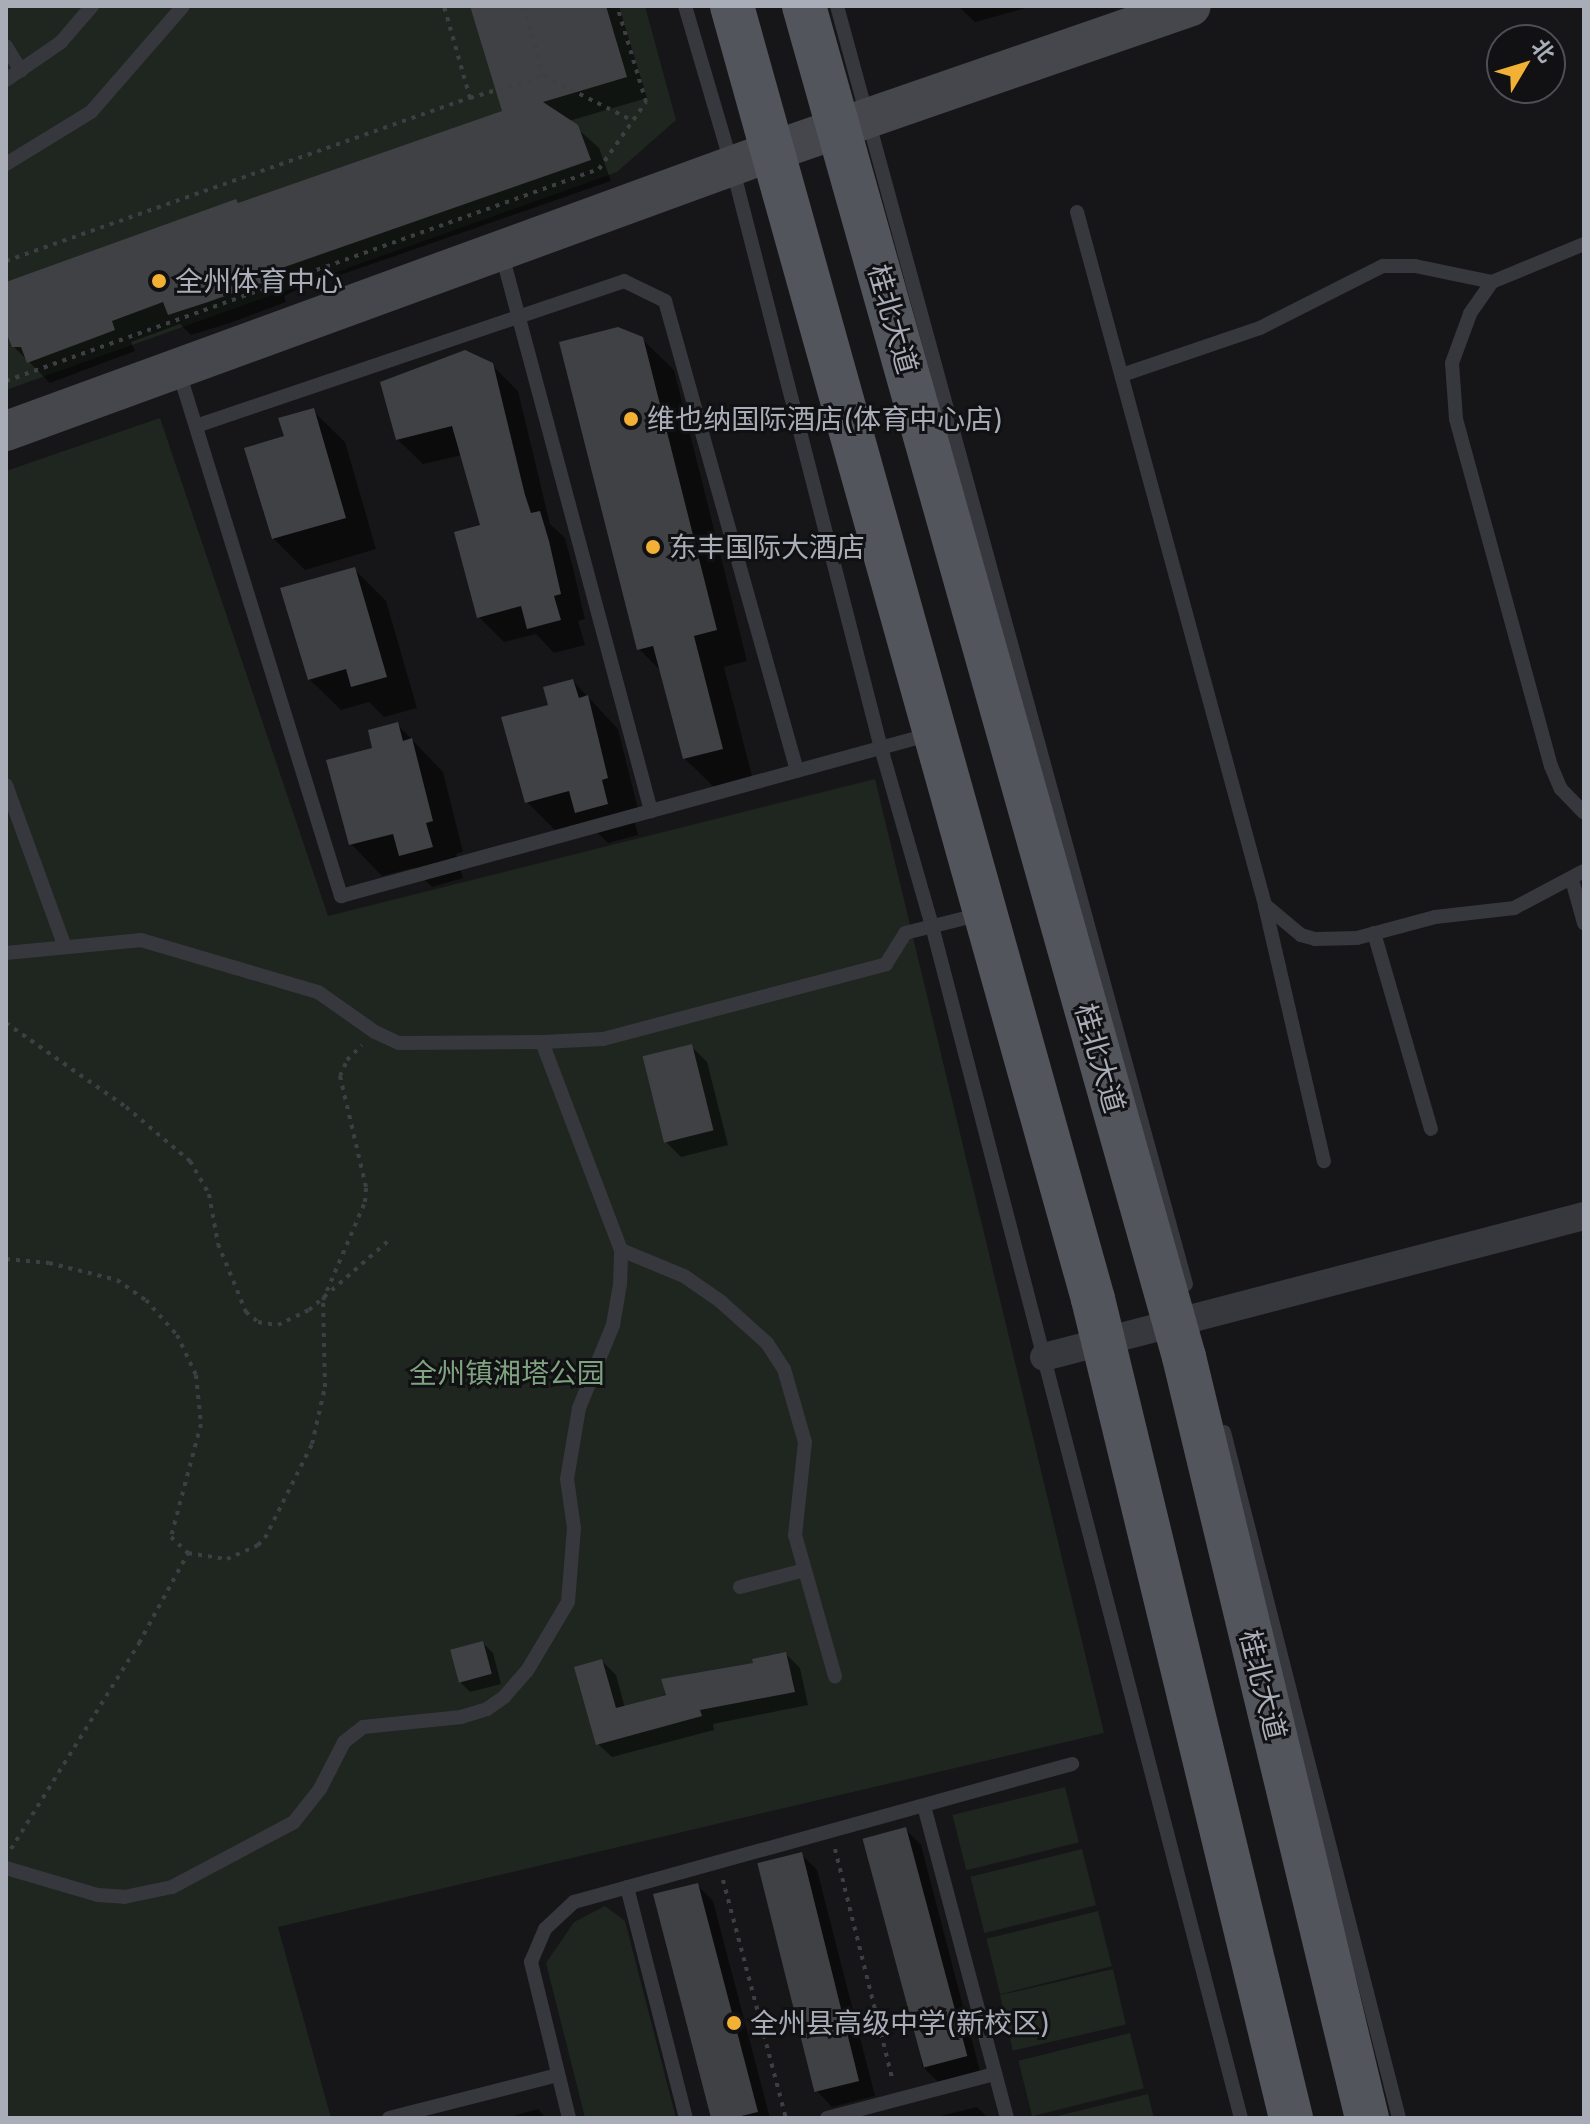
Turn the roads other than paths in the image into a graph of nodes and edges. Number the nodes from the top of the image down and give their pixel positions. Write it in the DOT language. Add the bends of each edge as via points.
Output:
graph roads {
  1 [pos="92,6"];
  2 [pos="183,6"];
  3 [pos="685,6"];
  4 [pos="732,6"];
  5 [pos="804,6"];
  6 [pos="837,6"];
  7 [pos="1191,6"];
  8 [pos="6,46"];
  9 [pos="21,71"];
  10 [pos="6,80"];
  11 [pos="854,123"];
  12 [pos="773,151"];
  13 [pos="6,164"];
  14 [pos="732,166"];
  15 [pos="1077,212"];
  16 [pos="1584,244"];
  17 [pos="501,251"];
  18 [pos="1492,282"];
  19 [pos="518,316"];
  20 [pos="178,368"];
  21 [pos="1122,375"];
  22 [pos="196,426"];
  23 [pos="6,431"];
  24 [pos="935,733"];
  25 [pos="881,748"];
  26 [pos="797,771"];
  27 [pos="6,785"];
  28 [pos="9,803"];
  29 [pos="651,811"];
  30 [pos="1584,813"];
  31 [pos="1578,876"];
  32 [pos="1265,905"];
  33 [pos="986,914"];
  34 [pos="1584,923"];
  35 [pos="932,927"];
  36 [pos="1374,933"];
  37 [pos="65,947"];
  38 [pos="6,953"];
  39 [pos="542,1042"];
  40 [pos="1431,1129"];
  41 [pos="1324,1161"];
  42 [pos="1584,1216"];
  43 [pos="621,1250"];
  44 [pos="1190,1326"];
  45 [pos="1103,1342"];
  46 [pos="1044,1357"];
  47 [pos="1219,1411"];
  48 [pos="805,1570"];
  49 [pos="740,1587"];
  50 [pos="835,1676"];
  51 [pos="1072,1764"];
  52 [pos="924,1806"];
  53 [pos="6,1868"];
  54 [pos="627,1887"];
  55 [pos="995,2074"];
  56 [pos="558,2075"];
  57 [pos="389,2118"];
  58 [pos="569,2118"];
  59 [pos="686,2118"];
  60 [pos="827,2118"];
  61 [pos="1007,2118"];
  62 [pos="1241,2118"];
  63 [pos="1291,2118"];
  64 [pos="1367,2118"];
  65 [pos="1399,2118"];
  1 -- 9 [label="lane" via="61,42"];
  2 -- 13 [label="lane" via="91,112"];
  3 -- 14 [label="lane"];
  4 -- 12 [label="main road"];
  5 -- 11 [label="main road, 桂北大道"];
  6 -- 11 [label="lane"];
  7 -- 11 [label="main road"];
  8 -- 9 [label="lane"];
  9 -- 10 [label="lane"];
  11 -- 12 [label="main road"];
  11 -- 44 [label="main road, 桂北大道"];
  12 -- 14 [label="main road"];
  12 -- 24 [label="main road"];
  14 -- 17 [label="main road"];
  14 -- 25 [label="lane"];
  15 -- 21 [label="lane"];
  16 -- 18 [label="lane"];
  17 -- 19 [label="lane"];
  17 -- 20 [label="main road"];
  18 -- 21 [label="lane" via="1415,266 1383,266 1260,328"];
  18 -- 30 [label="lane" via="1470,314 1452,363 1456,419 1551,766 1561,789"];
  19 -- 22 [label="lane"];
  19 -- 26 [label="lane" via="624,281 665,301"];
  19 -- 29 [label="lane"];
  20 -- 22 [label="lane"];
  20 -- 23 [label="main road"];
  21 -- 32 [label="lane"];
  22 -- 29 [label="lane" via="341,896"];
  24 -- 25 [label="lane"];
  24 -- 33 [label="main road"];
  25 -- 26 [label="lane"];
  25 -- 35 [label="lane"];
  26 -- 29 [label="lane"];
  27 -- 28 [label="lane"];
  28 -- 37 [label="lane"];
  31 -- 34 [label="lane"];
  31 -- 36 [label="lane" via="1514,908 1435,917"];
  32 -- 36 [label="lane" via="1287,926 1315,939"];
  32 -- 41 [label="lane"];
  33 -- 35 [label="lane"];
  33 -- 45 [label="main road"];
  35 -- 39 [label="lane" via="905,933 886,964 603,1039"];
  35 -- 46 [label="lane"];
  36 -- 40 [label="lane"];
  37 -- 38 [label="lane"];
  37 -- 39 [label="lane" via="141,940 318,992 399,1043"];
  39 -- 43 [label="lane"];
  42 -- 44 [label="street"];
  43 -- 48 [label="lane" via="684,1276 720,1301 767,1343 784,1369 805,1442 795,1535"];
  43 -- 53 [label="lane" via="613,1325 579,1408 567,1479 574,1528 568,1602 527,1671 504,1697 461,1717 363,1727 344,1742 320,1789 294,1822 172,1887 124,1897 98,1895"];
  44 -- 45 [label="street"];
  44 -- 64 [label="main road, 桂北大道"];
  45 -- 46 [label="street"];
  45 -- 63 [label="main road"];
  46 -- 62 [label="lane"];
  47 -- 65 [label="lane"];
  48 -- 49 [label="lane"];
  48 -- 50 [label="lane"];
  51 -- 52 [label="lane"];
  52 -- 54 [label="lane"];
  52 -- 55 [label="lane"];
  54 -- 56 [label="lane" via="574,1902 545,1929 531,1955"];
  54 -- 59 [label="lane"];
  55 -- 60 [label="lane"];
  55 -- 61 [label="lane"];
  56 -- 57 [label="lane"];
  56 -- 58 [label="lane"];
}
